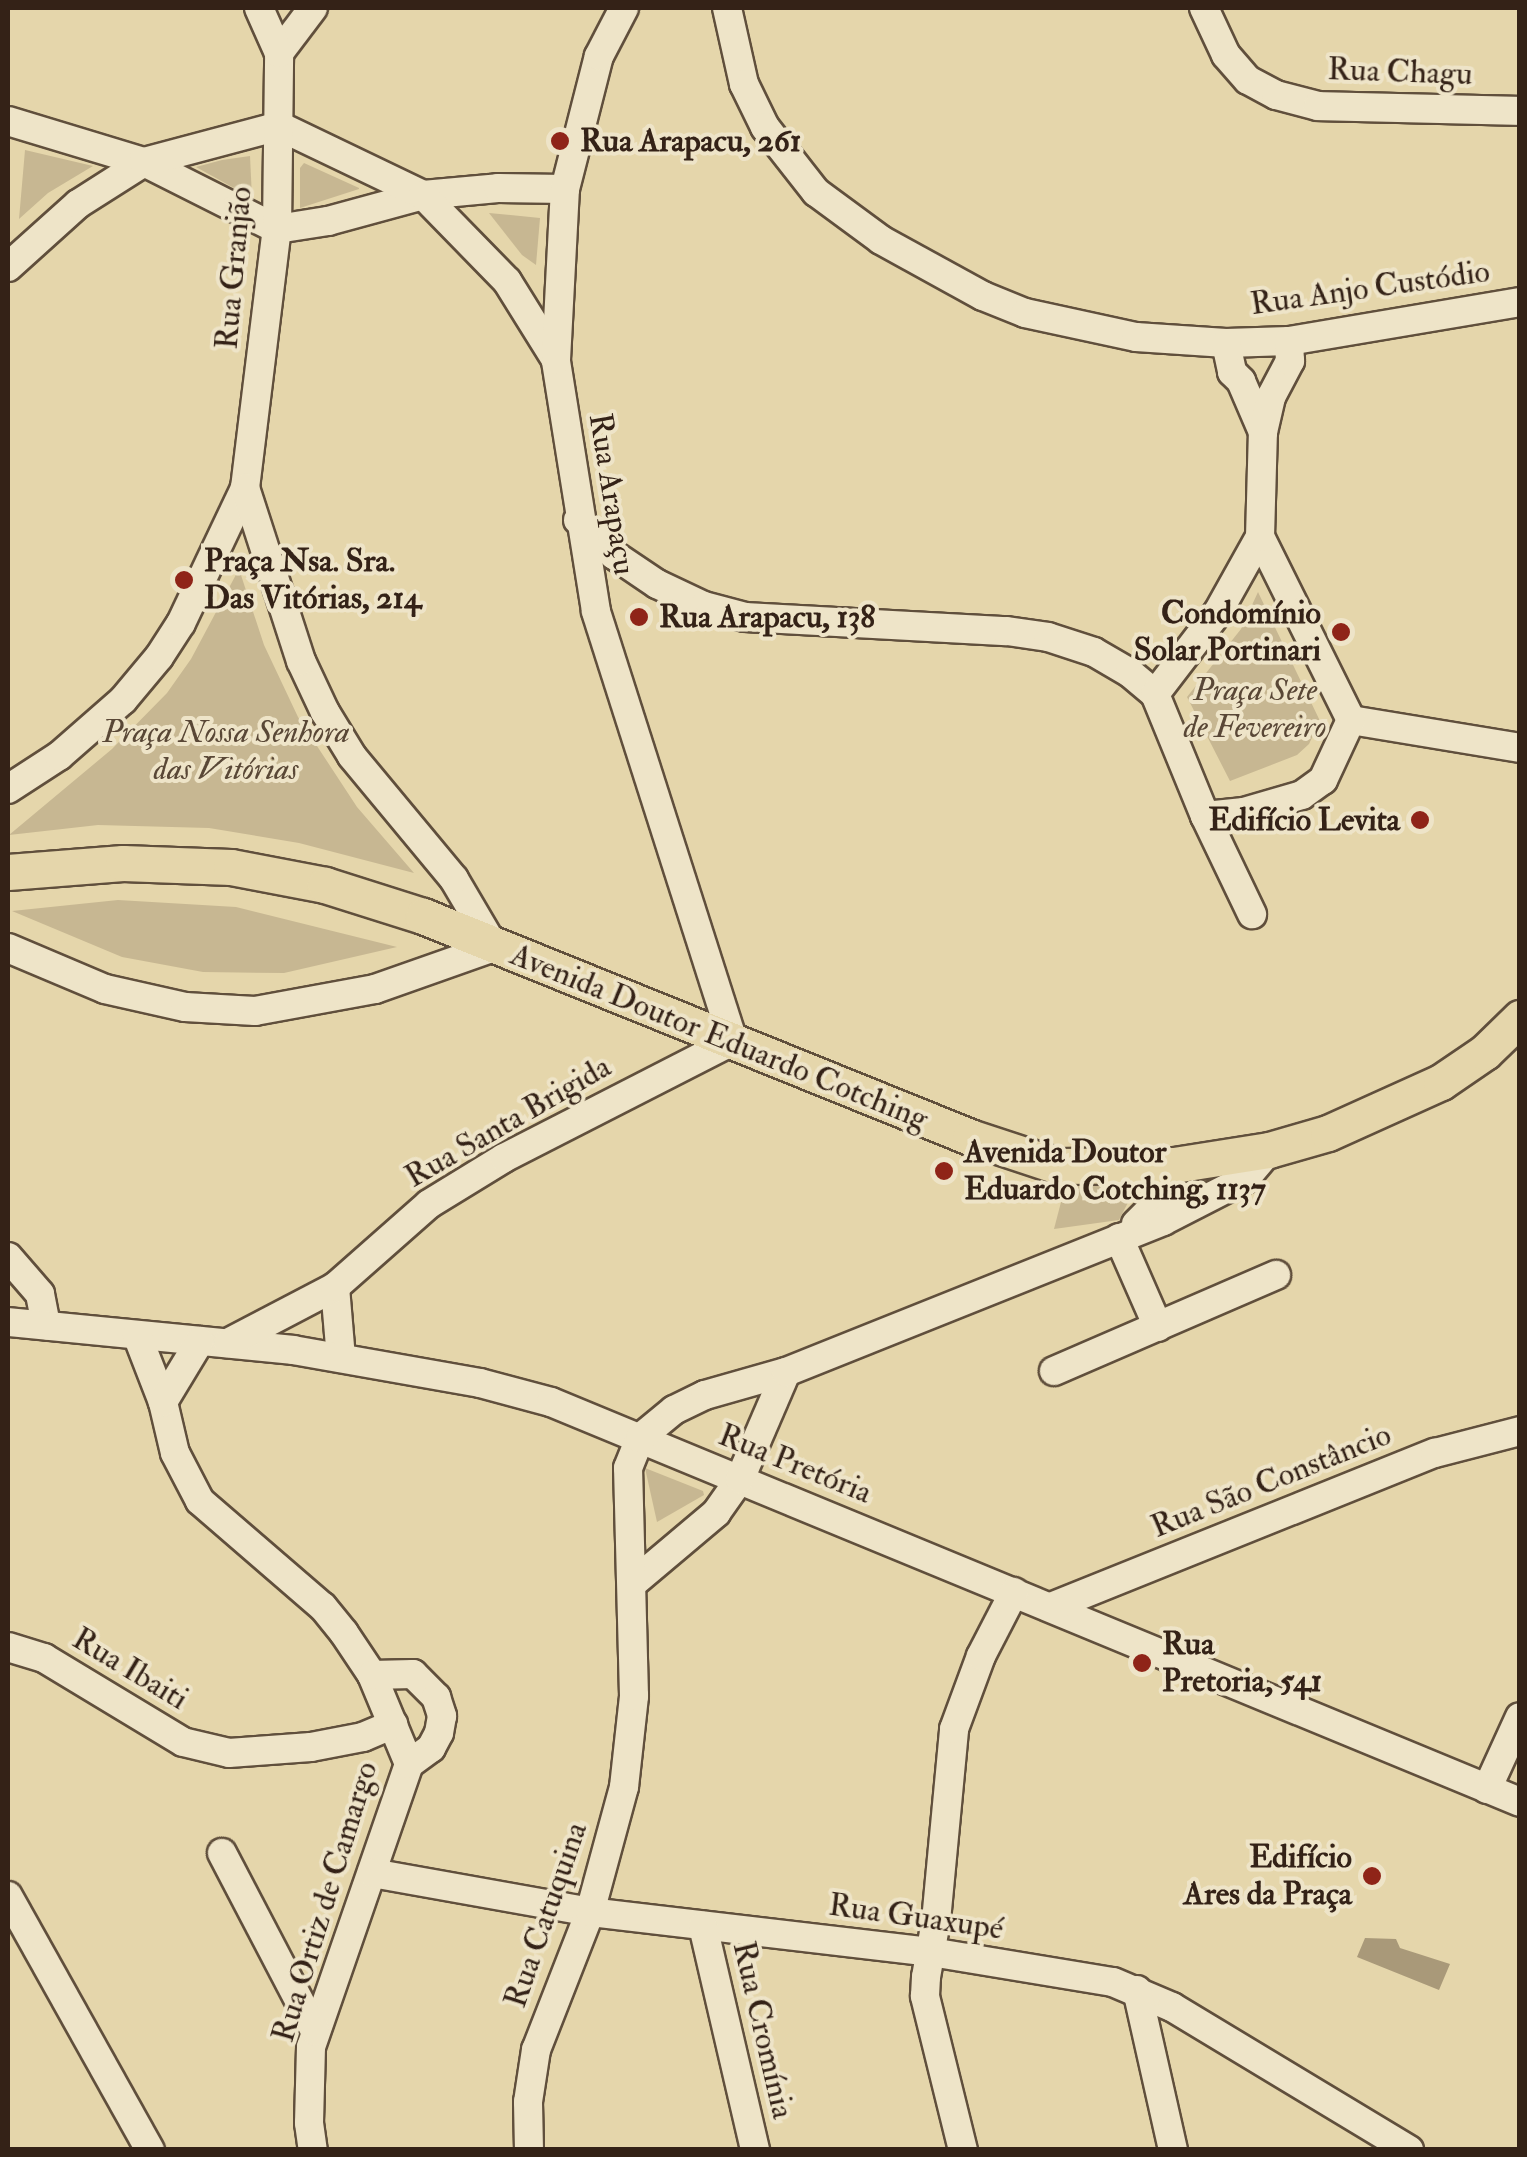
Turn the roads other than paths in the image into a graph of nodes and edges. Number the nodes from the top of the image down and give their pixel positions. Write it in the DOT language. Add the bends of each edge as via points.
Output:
graph roads {
  1 [pos="260,8"];
  2 [pos="313,8"];
  3 [pos="624,8"];
  4 [pos="727,8"];
  5 [pos="1204,8"];
  6 [pos="279,54"];
  7 [pos="1520,111"];
  8 [pos="8,121"];
  9 [pos="280,126"];
  10 [pos="144,162"];
  11 [pos="565,190"];
  12 [pos="423,194"];
  13 [pos="276,229"];
  14 [pos="8,267"];
  15 [pos="1520,280"];
  16 [pos="1520,302"];
  17 [pos="1478,307"];
  18 [pos="1289,341"];
  19 [pos="1226,343"];
  20 [pos="556,360"];
  21 [pos="1280,378"];
  22 [pos="1241,382"];
  23 [pos="1263,432"];
  24 [pos="245,488"];
  25 [pos="578,520"];
  26 [pos="1260,537"];
  27 [pos="1155,694"];
  28 [pos="1351,720"];
  29 [pos="1520,748"];
  30 [pos="8,788"];
  31 [pos="1205,816"];
  32 [pos="8,872"];
  33 [pos="1252,914"];
  34 [pos="494,947"];
  35 [pos="8,948"];
  36 [pos="1520,1018"];
  37 [pos="733,1041"];
  38 [pos="1520,1058"];
  39 [pos="1466,1066"];
  40 [pos="1269,1150"];
  41 [pos="1174,1165"];
  42 [pos="1119,1238"];
  43 [pos="8,1257"];
  44 [pos="1276,1275"];
  45 [pos="335,1287"];
  46 [pos="8,1322"];
  47 [pos="46,1326"];
  48 [pos="1158,1327"];
  49 [pos="137,1335"];
  50 [pos="214,1342"];
  51 [pos="341,1358"];
  52 [pos="1054,1371"];
  53 [pos="786,1372"];
  54 [pos="163,1402"];
  55 [pos="1515,1435"];
  56 [pos="640,1438"];
  57 [pos="740,1479"];
  58 [pos="633,1582"];
  59 [pos="1014,1592"];
  60 [pos="1051,1607"];
  61 [pos="8,1647"];
  62 [pos="372,1675"];
  63 [pos="1520,1717"];
  64 [pos="392,1724"];
  65 [pos="409,1764"];
  66 [pos="1487,1788"];
  67 [pos="1520,1802"];
  68 [pos="222,1853"];
  69 [pos="372,1873"];
  70 [pos="8,1896"];
  71 [pos="590,1912"];
  72 [pos="703,1926"];
  73 [pos="931,1952"];
  74 [pos="1137,1990"];
  75 [pos="316,2032"];
  76 [pos="150,2150"];
  77 [pos="313,2150"];
  78 [pos="529,2150"];
  79 [pos="755,2150"];
  80 [pos="962,2150"];
  81 [pos="1173,2150"];
  82 [pos="1409,2150"];
  1 -- 6 [label="street"];
  2 -- 6 [label="street"];
  3 -- 11 [label="street, Rua Arapaçu" via="600,56"];
  4 -- 19 [label="street, Rua Anjo Custódio" via="744,84 765,127 816,192 847,217 1025,313 1136,337"];
  5 -- 7 [label="street, Rua Chagu" via="1226,54 1248,80 1276,95 1318,106"];
  6 -- 9 [label="street, Rua Granjão"];
  8 -- 10 [label="street"];
  9 -- 10 [label="street"];
  9 -- 12 [label="street"];
  9 -- 13 [label="street, Rua Granjão"];
  10 -- 13 [label="street"];
  10 -- 14 [label="street" via="78,204"];
  11 -- 12 [label="street"];
  11 -- 20 [label="street, Rua Arapaçu"];
  12 -- 13 [label="street"];
  12 -- 20 [label="street" via="507,281"];
  13 -- 24 [label="street, Rua Granjão"];
  15 -- 17 [label="street"];
  16 -- 17 [label="street, Rua Anjo Custódio"];
  17 -- 18 [label="street, Rua Anjo Custódio"];
  18 -- 19 [label="street, Rua Anjo Custódio"];
  18 -- 21 [label="street" via="1290,360"];
  19 -- 22 [label="street"];
  20 -- 25 [label="street, Rua Arapaçu"];
  21 -- 22 [label="street"];
  21 -- 23 [label="street"];
  22 -- 23 [label="street"];
  23 -- 26 [label="street"];
  24 -- 30 [label="street" via="158,657 123,700 59,756"];
  24 -- 34 [label="street" via="301,661 325,712 352,756 454,879"];
  25 -- 27 [label="street" via="614,556 704,606 745,617 1048,637 1094,652"];
  25 -- 37 [label="street, Rua Arapaçu" via="599,621"];
  26 -- 27 [label="street" via="1208,627"];
  26 -- 28 [label="street"];
  27 -- 31 [label="street"];
  28 -- 29 [label="street"];
  28 -- 31 [label="street" via="1323,780 1302,794"];
  31 -- 33 [label="street"];
  32 -- 34 [label="main road, Avenida Doutor Eduardo Cotching" via="123,863 231,868 325,885"];
  34 -- 35 [label="street" via="375,989 255,1011 185,1007 105,989"];
  34 -- 37 [label="main road, Avenida Doutor Eduardo Cotching"];
  36 -- 39 [label="main road, Avenida Doutor Eduardo Cotching"];
  37 -- 41 [label="main road, Avenida Doutor Eduardo Cotching" via="1058,1166"];
  37 -- 45 [label="street, Rua Santa Brigida" via="585,1113 429,1204"];
  38 -- 39 [label="main road"];
  39 -- 40 [label="main road, Avenida Doutor Eduardo Cotching" via="1380,1112"];
  40 -- 41 [label="main road, Avenida Doutor Eduardo Cotching"];
  40 -- 42 [label="street" via="1245,1179"];
  41 -- 42 [label="street" via="1168,1193"];
  42 -- 48 [label="street"];
  42 -- 53 [label="street"];
  43 -- 47 [label="street" via="40,1294"];
  44 -- 48 [label="street"];
  45 -- 50 [label="street, Rua Santa Brigida"];
  45 -- 51 [label="street"];
  46 -- 47 [label="street, Rua Pretória"];
  47 -- 49 [label="street, Rua Pretória"];
  48 -- 52 [label="street"];
  49 -- 50 [label="street, Rua Pretória"];
  49 -- 54 [label="street, Rua Ortiz de Camargo"];
  50 -- 51 [label="street, Rua Pretória"];
  50 -- 54 [label="street"];
  51 -- 56 [label="street, Rua Pretória" via="480,1382"];
  53 -- 56 [label="street" via="705,1395"];
  53 -- 57 [label="street"];
  54 -- 62 [label="street, Rua Ortiz de Camargo" via="175,1453 200,1502 323,1607"];
  55 -- 60 [label="street, Rua São Constâncio" via="1435,1453"];
  56 -- 57 [label="street, Rua Pretória"];
  56 -- 58 [label="street, Rua Catuquina" via="628,1468"];
  57 -- 58 [label="street" via="716,1513"];
  57 -- 59 [label="street, Rua Pretória"];
  58 -- 71 [label="street, Rua Catuquina" via="634,1696 624,1788"];
  59 -- 60 [label="street, Rua Pretória"];
  59 -- 73 [label="street" via="954,1729"];
  60 -- 66 [label="street, Rua Pretória"];
  61 -- 64 [label="street, Rua Ibaiti" via="44,1658 183,1742 229,1752 312,1747"];
  62 -- 64 [label="street, Rua Ortiz de Camargo"];
  62 -- 65 [label="street" via="413,1674 436,1697 439,1733"];
  63 -- 66 [label="street"];
  64 -- 65 [label="street, Rua Ortiz de Camargo"];
  65 -- 69 [label="street, Rua Ortiz de Camargo"];
  66 -- 67 [label="street, Rua Pretória"];
  68 -- 75 [label="street"];
  69 -- 71 [label="street, Rua Guaxupé"];
  69 -- 75 [label="street, Rua Ortiz de Camargo"];
  70 -- 76 [label="street"];
  71 -- 72 [label="street, Rua Guaxupé"];
  71 -- 78 [label="street, Rua Catuquina" via="536,2050"];
  72 -- 73 [label="street, Rua Guaxupé"];
  72 -- 79 [label="street, Rua Cromínia"];
  73 -- 74 [label="street, Rua Guaxupé"];
  73 -- 80 [label="street" via="926,1996"];
  74 -- 81 [label="street"];
  74 -- 82 [label="street, Rua Guaxupé"];
  75 -- 77 [label="street, Rua Ortiz de Camargo"];
}
